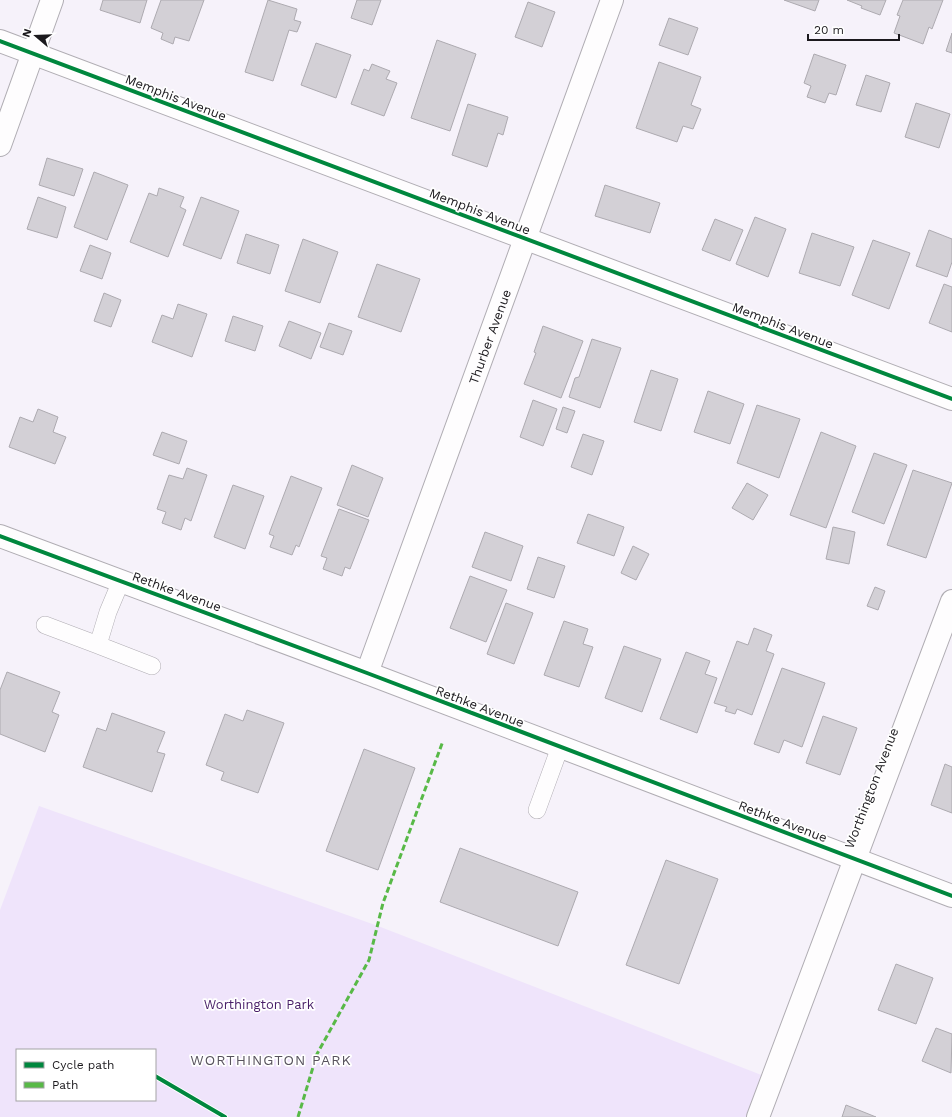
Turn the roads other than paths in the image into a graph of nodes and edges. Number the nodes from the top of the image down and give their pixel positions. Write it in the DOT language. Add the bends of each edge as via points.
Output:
graph roads {
  1 [pos="52,0"];
  2 [pos="612,0"];
  3 [pos="0,41"];
  4 [pos="33,54"];
  5 [pos="0,145"];
  6 [pos="525,239"];
  7 [pos="952,399"];
  8 [pos="0,536"];
  9 [pos="121,581"];
  10 [pos="952,601"];
  11 [pos="45,625"];
  12 [pos="98,645"];
  13 [pos="152,666"];
  14 [pos="367,673"];
  15 [pos="560,747"];
  16 [pos="537,810"];
  17 [pos="855,860"];
  18 [pos="952,896"];
  19 [pos="758,1117"];
  1 -- 4 [label="street"];
  2 -- 6 [label="street, Thurber Avenue"];
  3 -- 4 [label="street, Memphis Avenue"];
  4 -- 5 [label="street"];
  4 -- 6 [label="street, Memphis Avenue"];
  6 -- 7 [label="street, Memphis Avenue"];
  6 -- 14 [label="street, Thurber Avenue"];
  8 -- 9 [label="street, Rethke Avenue"];
  9 -- 12 [label="lane"];
  9 -- 14 [label="street, Rethke Avenue"];
  10 -- 17 [label="street, Worthington Avenue"];
  11 -- 12 [label="lane"];
  12 -- 13 [label="lane"];
  14 -- 15 [label="street, Rethke Avenue"];
  15 -- 16 [label="lane"];
  15 -- 17 [label="street, Rethke Avenue"];
  17 -- 18 [label="street, Rethke Avenue"];
  17 -- 19 [label="street, Worthington Avenue"];
}
